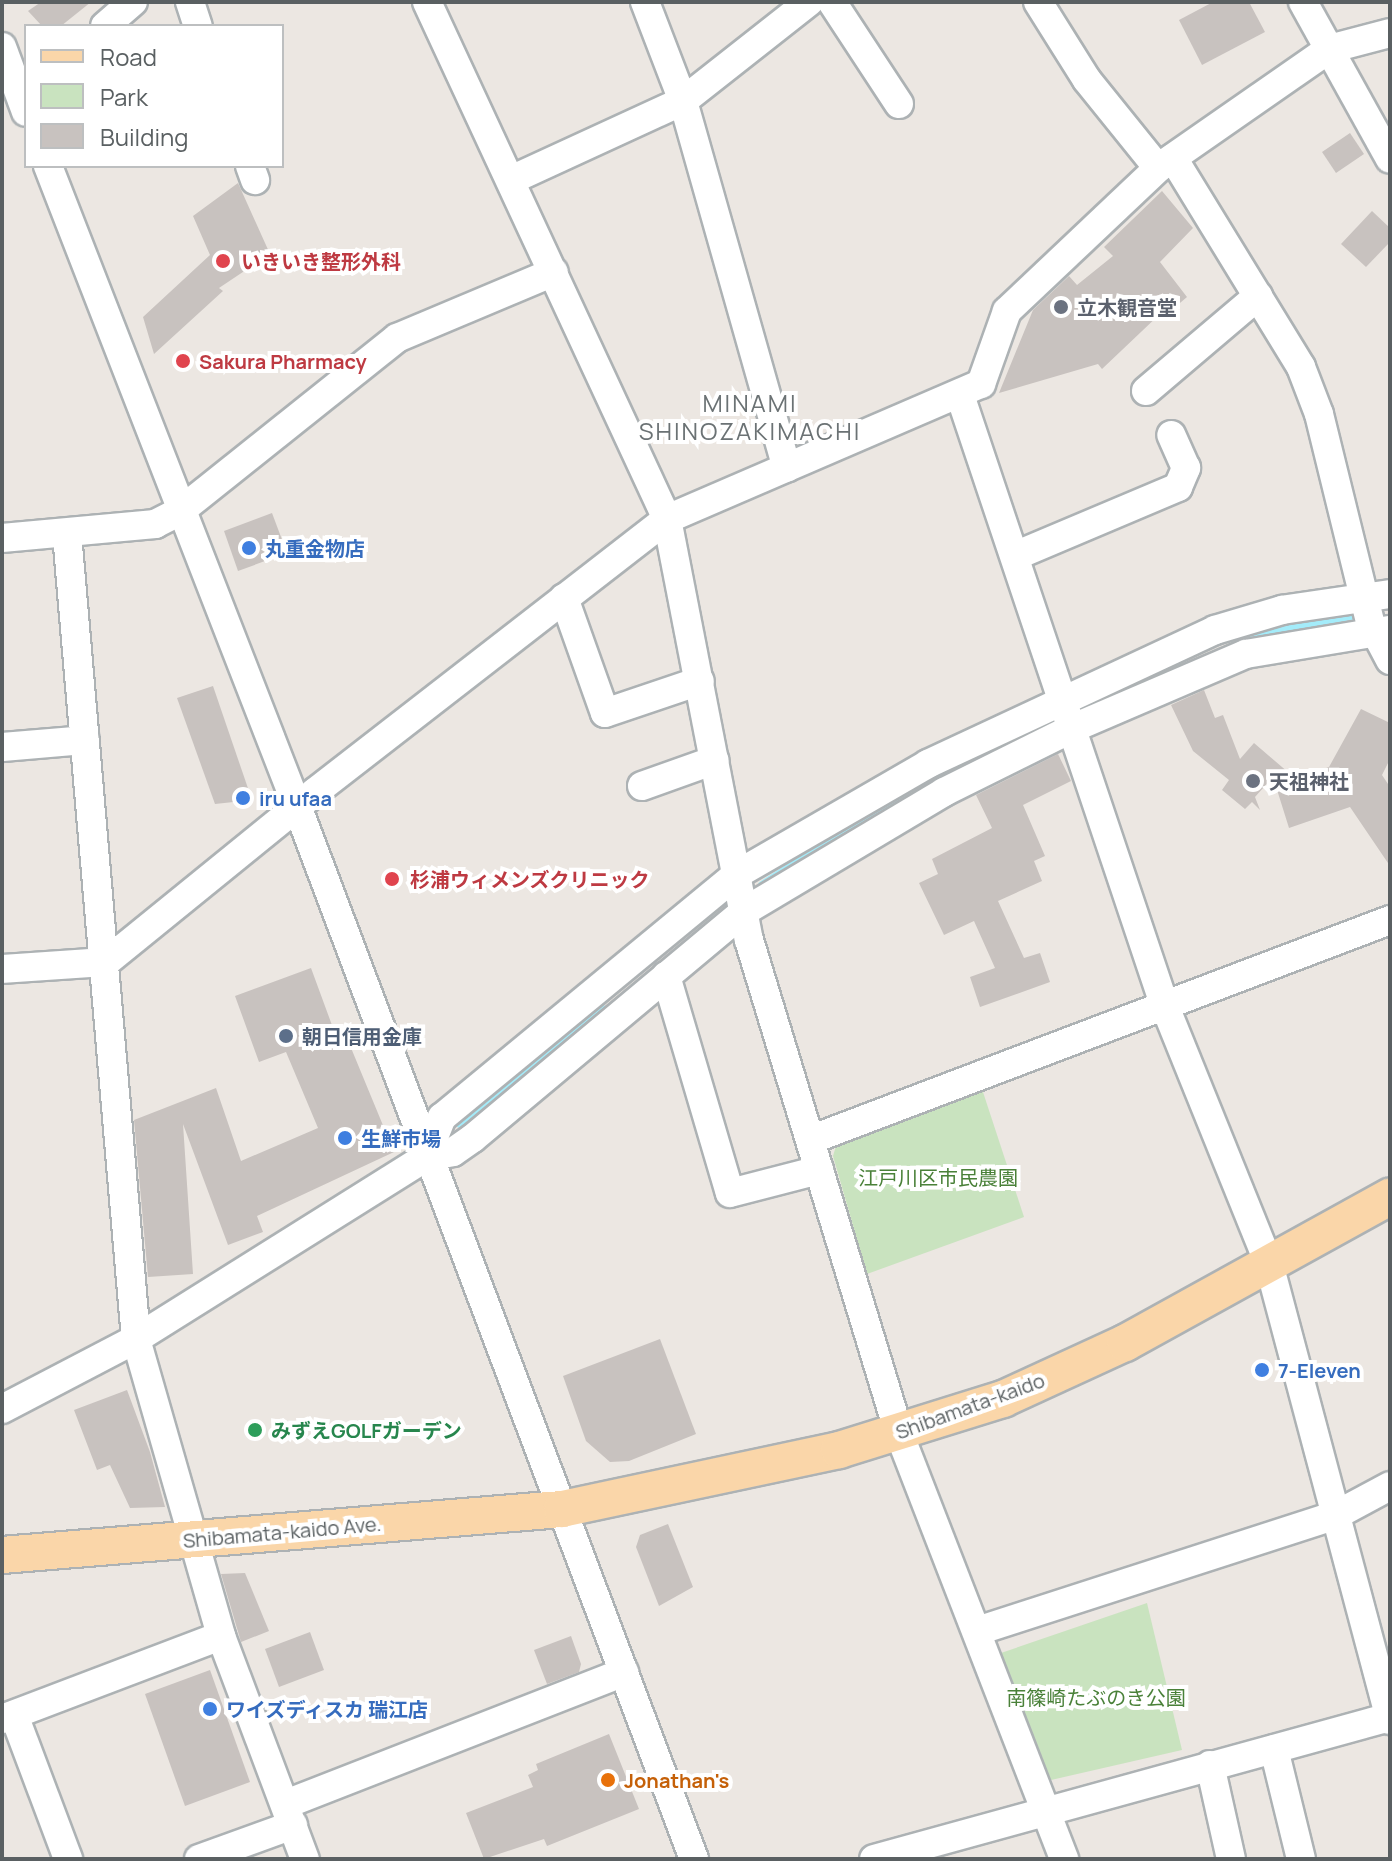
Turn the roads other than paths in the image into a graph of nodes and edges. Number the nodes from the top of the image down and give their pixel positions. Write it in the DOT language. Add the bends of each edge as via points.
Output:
graph roads {
  1 [pos="133,2"];
  2 [pos="190,2"];
  3 [pos="427,2"];
  4 [pos="645,2"];
  5 [pos="809,2"];
  6 [pos="832,2"];
  7 [pos="1038,2"];
  8 [pos="1303,2"];
  9 [pos="107,24"];
  10 [pos="197,24"];
  11 [pos="1390,33"];
  12 [pos="2,47"];
  13 [pos="1329,49"];
  14 [pos="683,101"];
  15 [pos="18,102"];
  16 [pos="899,104"];
  17 [pos="1390,159"];
  18 [pos="1166,163"];
  19 [pos="49,168"];
  20 [pos="511,180"];
  21 [pos="554,272"];
  22 [pos="1258,296"];
  23 [pos="1146,391"];
  24 [pos="960,395"];
  25 [pos="1171,435"];
  26 [pos="787,468"];
  27 [pos="179,512"];
  28 [pos="667,519"];
  29 [pos="67,534"];
  30 [pos="2,538"];
  31 [pos="1015,556"];
  32 [pos="564,598"];
  33 [pos="1378,621"];
  34 [pos="700,681"];
  35 [pos="1062,698"];
  36 [pos="1073,728"];
  37 [pos="85,740"];
  38 [pos="2,747"];
  39 [pos="715,760"];
  40 [pos="642,786"];
  41 [pos="297,806"];
  42 [pos="736,875"];
  43 [pos="743,912"];
  44 [pos="1390,920"];
  45 [pos="106,962"];
  46 [pos="2,969"];
  47 [pos="666,976"];
  48 [pos="1164,1004"];
  49 [pos="810,1140"];
  50 [pos="426,1157"];
  51 [pos="819,1170"];
  52 [pos="1390,1197"];
  53 [pos="1269,1264"];
  54 [pos="136,1339"];
  55 [pos="2,1409"];
  56 [pos="899,1433"];
  57 [pos="1390,1486"];
  58 [pos="562,1509"];
  59 [pos="1336,1515"];
  60 [pos="191,1540"];
  61 [pos="2,1555"];
  62 [pos="977,1631"];
  63 [pos="221,1636"];
  64 [pos="624,1672"];
  65 [pos="8,1717"];
  66 [pos="1390,1718"];
  67 [pos="1274,1749"];
  68 [pos="1210,1765"];
  69 [pos="1045,1808"];
  70 [pos="290,1814"];
  71 [pos="889,1857"];
  72 [pos="68,1859"];
  73 [pos="199,1859"];
  74 [pos="305,1859"];
  75 [pos="694,1859"];
  76 [pos="1064,1859"];
  77 [pos="1231,1859"];
  78 [pos="1301,1859"];
  1 -- 9 [label="street"];
  2 -- 10 [label="street"];
  3 -- 20 [label="street"];
  4 -- 14 [label="street"];
  5 -- 14 [label="street"];
  6 -- 16 [label="street"];
  7 -- 18 [label="street" via="1087,80"];
  8 -- 13 [label="street"];
  11 -- 13 [label="street"];
  12 -- 15 [label="street"];
  13 -- 17 [label="street"];
  13 -- 18 [label="street"];
  14 -- 20 [label="street"];
  14 -- 26 [label="street"];
  18 -- 22 [label="street"];
  18 -- 24 [label="street" via="1007,311 981,384"];
  19 -- 27 [label="street"];
  20 -- 21 [label="street"];
  21 -- 27 [label="street" via="397,338"];
  21 -- 28 [label="street"];
  22 -- 23 [label="street"];
  22 -- 33 [label="street" via="1301,367 1319,414"];
  24 -- 26 [label="street"];
  24 -- 31 [label="street"];
  25 -- 31 [label="street" via="1186,468 1178,487"];
  26 -- 28 [label="street"];
  27 -- 29 [label="street" via="155,524"];
  27 -- 41 [label="street"];
  28 -- 32 [label="street"];
  28 -- 34 [label="street"];
  29 -- 30 [label="street"];
  29 -- 37 [label="street"];
  31 -- 35 [label="street"];
  32 -- 34 [label="street" via="605,713"];
  32 -- 41 [label="street"];
  33 -- 35 [label="street" via="1243,619"];
  33 -- 36 [label="street" via="1246,654"];
  34 -- 39 [label="street"];
  35 -- 36 [label="street"];
  35 -- 42 [label="street" via="928,764"];
  36 -- 43 [label="street" via="944,792"];
  36 -- 48 [label="street"];
  37 -- 38 [label="street"];
  37 -- 45 [label="street"];
  39 -- 40 [label="street"];
  39 -- 42 [label="street"];
  41 -- 45 [label="street"];
  41 -- 50 [label="street"];
  42 -- 43 [label="street"];
  42 -- 50 [label="street" via="442,1117"];
  43 -- 47 [label="street"];
  43 -- 49 [label="street"];
  44 -- 48 [label="street"];
  45 -- 46 [label="street"];
  45 -- 54 [label="street"];
  47 -- 50 [label="street" via="473,1138 453,1152"];
  47 -- 51 [label="street" via="730,1193"];
  48 -- 49 [label="street"];
  48 -- 53 [label="street"];
  49 -- 51 [label="street"];
  50 -- 54 [label="street"];
  50 -- 58 [label="street"];
  51 -- 56 [label="street"];
  52 -- 53 [label="main road, Shibamata-kaido"];
  53 -- 56 [label="main road, Shibamata-kaido" via="1125,1343 1003,1399"];
  53 -- 59 [label="street"];
  54 -- 55 [label="street"];
  54 -- 60 [label="street"];
  56 -- 58 [label="main road, Shibamata-kaido"];
  56 -- 62 [label="street"];
  57 -- 59 [label="street"];
  58 -- 60 [label="main road, Shibamata-kaido Ave."];
  58 -- 64 [label="street"];
  59 -- 62 [label="street"];
  59 -- 66 [label="street"];
  60 -- 61 [label="main road, Shibamata-kaido Ave."];
  60 -- 63 [label="street"];
  62 -- 69 [label="street"];
  63 -- 65 [label="street"];
  63 -- 70 [label="street"];
  64 -- 70 [label="street"];
  64 -- 75 [label="street"];
  65 -- 72 [label="street"];
  66 -- 67 [label="street"];
  67 -- 68 [label="street"];
  67 -- 78 [label="street"];
  68 -- 69 [label="street"];
  68 -- 77 [label="street"];
  69 -- 71 [label="street"];
  69 -- 76 [label="street"];
  70 -- 73 [label="street"];
  70 -- 74 [label="street"];
}
